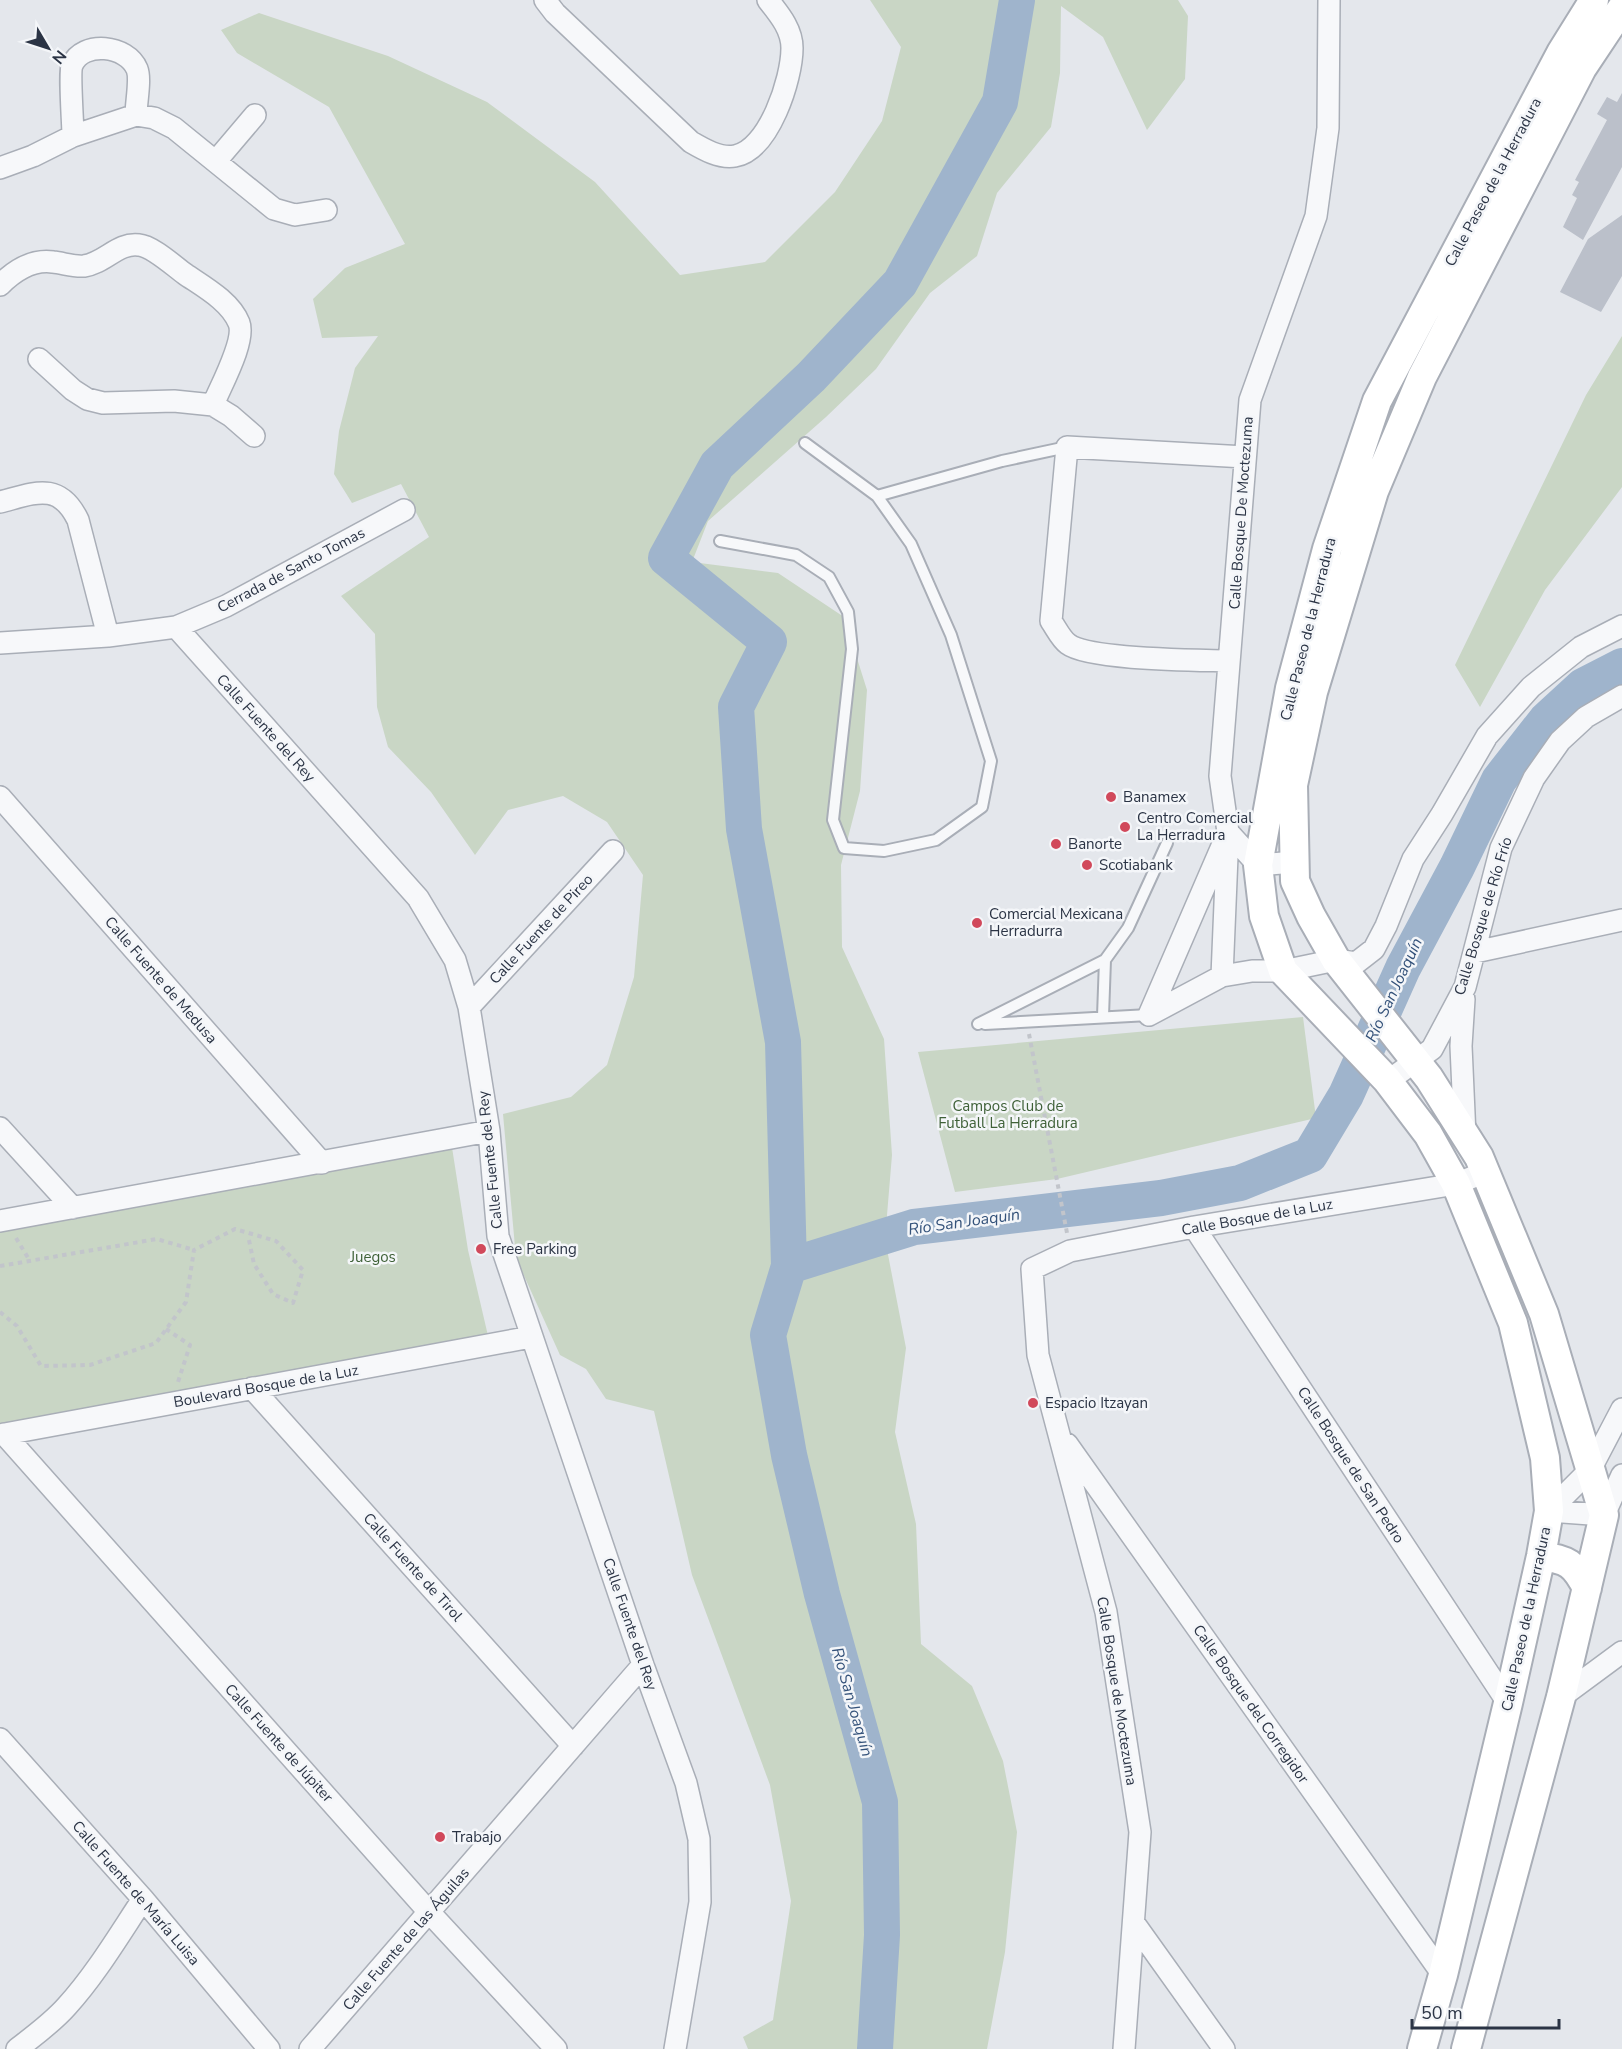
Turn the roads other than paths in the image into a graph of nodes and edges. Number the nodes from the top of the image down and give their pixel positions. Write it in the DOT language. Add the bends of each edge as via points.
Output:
graph roads {
  1 [pos="545,0"];
  2 [pos="768,0"];
  3 [pos="1329,0"];
  4 [pos="1594,0"];
  5 [pos="1622,8"];
  6 [pos="136,115"];
  7 [pos="255,115"];
  8 [pos="73,136"];
  9 [pos="216,161"];
  10 [pos="0,168"];
  11 [pos="326,210"];
  12 [pos="0,285"];
  13 [pos="39,358"];
  14 [pos="213,405"];
  15 [pos="254,436"];
  16 [pos="805,443"];
  17 [pos="1067,447"];
  18 [pos="1245,457"];
  19 [pos="877,496"];
  20 [pos="0,502"];
  21 [pos="404,510"];
  22 [pos="720,541"];
  23 [pos="1622,626"];
  24 [pos="176,627"];
  25 [pos="108,636"];
  26 [pos="0,643"];
  27 [pos="1230,661"];
  28 [pos="1622,696"];
  29 [pos="0,797"];
  30 [pos="1228,832"];
  31 [pos="1167,843"];
  32 [pos="613,851"];
  33 [pos="1294,862"];
  34 [pos="1257,865"];
  35 [pos="1622,920"];
  36 [pos="1475,952"];
  37 [pos="1105,960"];
  38 [pos="1336,961"];
  39 [pos="1283,971"];
  40 [pos="1222,976"];
  41 [pos="1465,987"];
  42 [pos="469,1007"];
  43 [pos="1149,1015"];
  44 [pos="1103,1016"];
  45 [pos="1415,1060"];
  46 [pos="1388,1081"];
  47 [pos="0,1128"];
  48 [pos="489,1131"];
  49 [pos="1466,1136"];
  50 [pos="322,1162"];
  51 [pos="1485,1172"];
  52 [pos="1456,1184"];
  53 [pos="73,1208"];
  54 [pos="0,1221"];
  55 [pos="1194,1227"];
  56 [pos="1032,1269"];
  57 [pos="531,1337"];
  58 [pos="252,1389"];
  59 [pos="1622,1409"];
  60 [pos="1059,1432"];
  61 [pos="2,1435"];
  62 [pos="1590,1470"];
  63 [pos="1622,1475"];
  64 [pos="1549,1511"];
  65 [pos="1604,1515"];
  66 [pos="1541,1556"];
  67 [pos="1587,1588"];
  68 [pos="1614,1657"];
  69 [pos="644,1665"];
  70 [pos="1561,1697"];
  71 [pos="1508,1703"];
  72 [pos="0,1739"];
  73 [pos="573,1746"];
  74 [pos="143,1899"];
  75 [pos="429,1912"];
  76 [pos="1134,1923"];
  77 [pos="1443,1975"];
  78 [pos="17,2049"];
  79 [pos="269,2049"];
  80 [pos="310,2049"];
  81 [pos="556,2049"];
  82 [pos="675,2049"];
  83 [pos="1124,2049"];
  84 [pos="1224,2049"];
  85 [pos="1422,2049"];
  86 [pos="1466,2049"];
  1 -- 2 [label="street" via="691,142 710,152 734,156 756,145 770,126 789,76 792,46 784,20"];
  3 -- 18 [label="street, Calle Bosque De Moctezuma" via="1327,136 1316,216 1250,400"];
  4 -- 34 [label="main road, Calle Paseo de la Herradura" via="1561,53 1377,401 1327,549 1290,688"];
  5 -- 33 [label="main road, Calle Paseo de la Herradura" via="1582,68 1468,287 1422,378 1374,491 1313,692 1293,785"];
  6 -- 8 [label="street"];
  6 -- 8 [label="street" via="138,71 134,62 127,55 102,48 89,49 71,67"];
  6 -- 9 [label="street" via="174,128"];
  7 -- 9 [label="street"];
  8 -- 10 [label="street"];
  9 -- 11 [label="street" via="274,209 295,215"];
  12 -- 14 [label="street" via="13,273 34,263 84,266 102,261 125,246 141,245 156,253 214,294 240,325 239,341"];
  13 -- 14 [label="street" via="87,399 103,403 174,401"];
  14 -- 15 [label="street"];
  16 -- 19 [label="lane"];
  17 -- 18 [label="street"];
  17 -- 19 [label="lane"];
  17 -- 27 [label="street" via="1051,621 1068,644 1092,653"];
  18 -- 27 [label="street, Calle Bosque De Moctezuma"];
  19 -- 22 [label="lane" via="911,544 948,628 991,760 982,807 936,840 884,851 844,849 833,820 852,649 848,612 829,577 796,555"];
  20 -- 25 [label="street" via="40,492 57,495 71,505"];
  21 -- 24 [label="street, Cerrada de Santo Tomas" via="226,606"];
  23 -- 38 [label="street" via="1581,647 1531,687 1487,736 1413,859 1374,949 1356,963"];
  24 -- 25 [label="street"];
  24 -- 42 [label="street, Calle Fuente del Rey" via="418,898 455,960"];
  25 -- 26 [label="street"];
  27 -- 30 [label="street, Calle Bosque De Moctezuma" via="1220,776"];
  28 -- 36 [label="street, Calle Bosque de Río Frío" via="1586,717 1566,735 1533,778 1501,848"];
  29 -- 50 [label="street, Calle Fuente de Medusa"];
  30 -- 34 [label="street"];
  30 -- 40 [label="street, Calle Bosque De Moctezuma"];
  30 -- 43 [label="street"];
  31 -- 37 [label="lane" via="1128,928"];
  32 -- 42 [label="street, Calle Fuente de Pireo"];
  33 -- 34 [label="street"];
  33 -- 38 [label="main road, Calle Paseo de la Herradura" via="1295,881"];
  34 -- 39 [label="main road, Calle Paseo de la Herradura" via="1264,916"];
  35 -- 36 [label="street"];
  36 -- 41 [label="street, Calle Bosque de Río Frío"];
  37 -- 44 [label="lane"];
  37 -- 44 [label="lane" via="978,1024"];
  38 -- 39 [label="street"];
  38 -- 45 [label="main road, Calle Paseo de la Herradura"];
  39 -- 40 [label="street"];
  39 -- 46 [label="main road, Calle Paseo de la Herradura"];
  40 -- 43 [label="street"];
  41 -- 45 [label="street, Calle Bosque de Río Frío" via="1432,1049"];
  41 -- 49 [label="street, Calle Paseo de la Herradura" via="1461,1046"];
  42 -- 48 [label="street, Calle Fuente del Rey"];
  43 -- 44 [label="lane"];
  45 -- 46 [label="street, Calle Bosque de Río Frío"];
  45 -- 49 [label="main road, Calle Paseo de la Herradura"];
  46 -- 52 [label="main road, Calle Paseo de la Herradura" via="1428,1134"];
  47 -- 53 [label="street"];
  48 -- 50 [label="street"];
  48 -- 57 [label="street, Calle Fuente del Rey" via="498,1236"];
  49 -- 51 [label="main road, Calle Paseo de la Herradura"];
  50 -- 53 [label="street"];
  51 -- 52 [label="street, Calle Bosque de la Luz"];
  51 -- 62 [label="main road, Calle Paseo de la Herradura" via="1544,1314"];
  52 -- 55 [label="street, Calle Bosque de la Luz"];
  52 -- 64 [label="main road, Calle Paseo de la Herradura" via="1513,1323 1545,1458"];
  53 -- 54 [label="street"];
  55 -- 56 [label="street, Calle Bosque de la Luz" via="1070,1251"];
  55 -- 71 [label="street, Calle Bosque de San Pedro"];
  56 -- 60 [label="street, Calle Bosque de Moctezuma" via="1038,1355"];
  57 -- 58 [label="street, Boulevard Bosque de la Luz"];
  57 -- 69 [label="street, Calle Fuente del Rey"];
  58 -- 61 [label="street, Boulevard Bosque de la Luz"];
  58 -- 73 [label="street, Calle Fuente de Tirol"];
  59 -- 62 [label="street"];
  60 -- 76 [label="street, Calle Bosque de Moctezuma" via="1106,1612 1140,1833"];
  60 -- 77 [label="street, Calle Bosque del Corregidor"];
  61 -- 75 [label="street, Calle Fuente de Júpiter"];
  62 -- 64 [label="street"];
  62 -- 65 [label="main road, Calle Paseo de la Herradura"];
  63 -- 65 [label="street"];
  64 -- 65 [label="street"];
  64 -- 66 [label="main road, Calle Paseo de la Herradura"];
  65 -- 67 [label="main road"];
  66 -- 67 [label="main road" via="1564,1560 1574,1567"];
  66 -- 71 [label="main road, Calle Paseo de la Herradura"];
  67 -- 70 [label="main road"];
  68 -- 70 [label="street"];
  69 -- 73 [label="street, Calle Fuente de las Águilas"];
  69 -- 82 [label="street, Calle Fuente del Rey" via="686,1782 699,1839 700,1902"];
  70 -- 86 [label="main road"];
  71 -- 77 [label="main road, Calle Paseo de la Herradura"];
  72 -- 74 [label="street, Calle Fuente de María Luisa"];
  73 -- 75 [label="street, Calle Fuente de las Águilas"];
  74 -- 78 [label="street" via="67,2006"];
  74 -- 79 [label="street, Calle Fuente de María Luisa"];
  75 -- 80 [label="street, Calle Fuente de las Águilas"];
  75 -- 81 [label="street, Calle Fuente de Júpiter"];
  76 -- 83 [label="street, Calle Bosque de Moctezuma"];
  76 -- 84 [label="street"];
  77 -- 85 [label="main road, Calle Paseo de la Herradura"];
}
